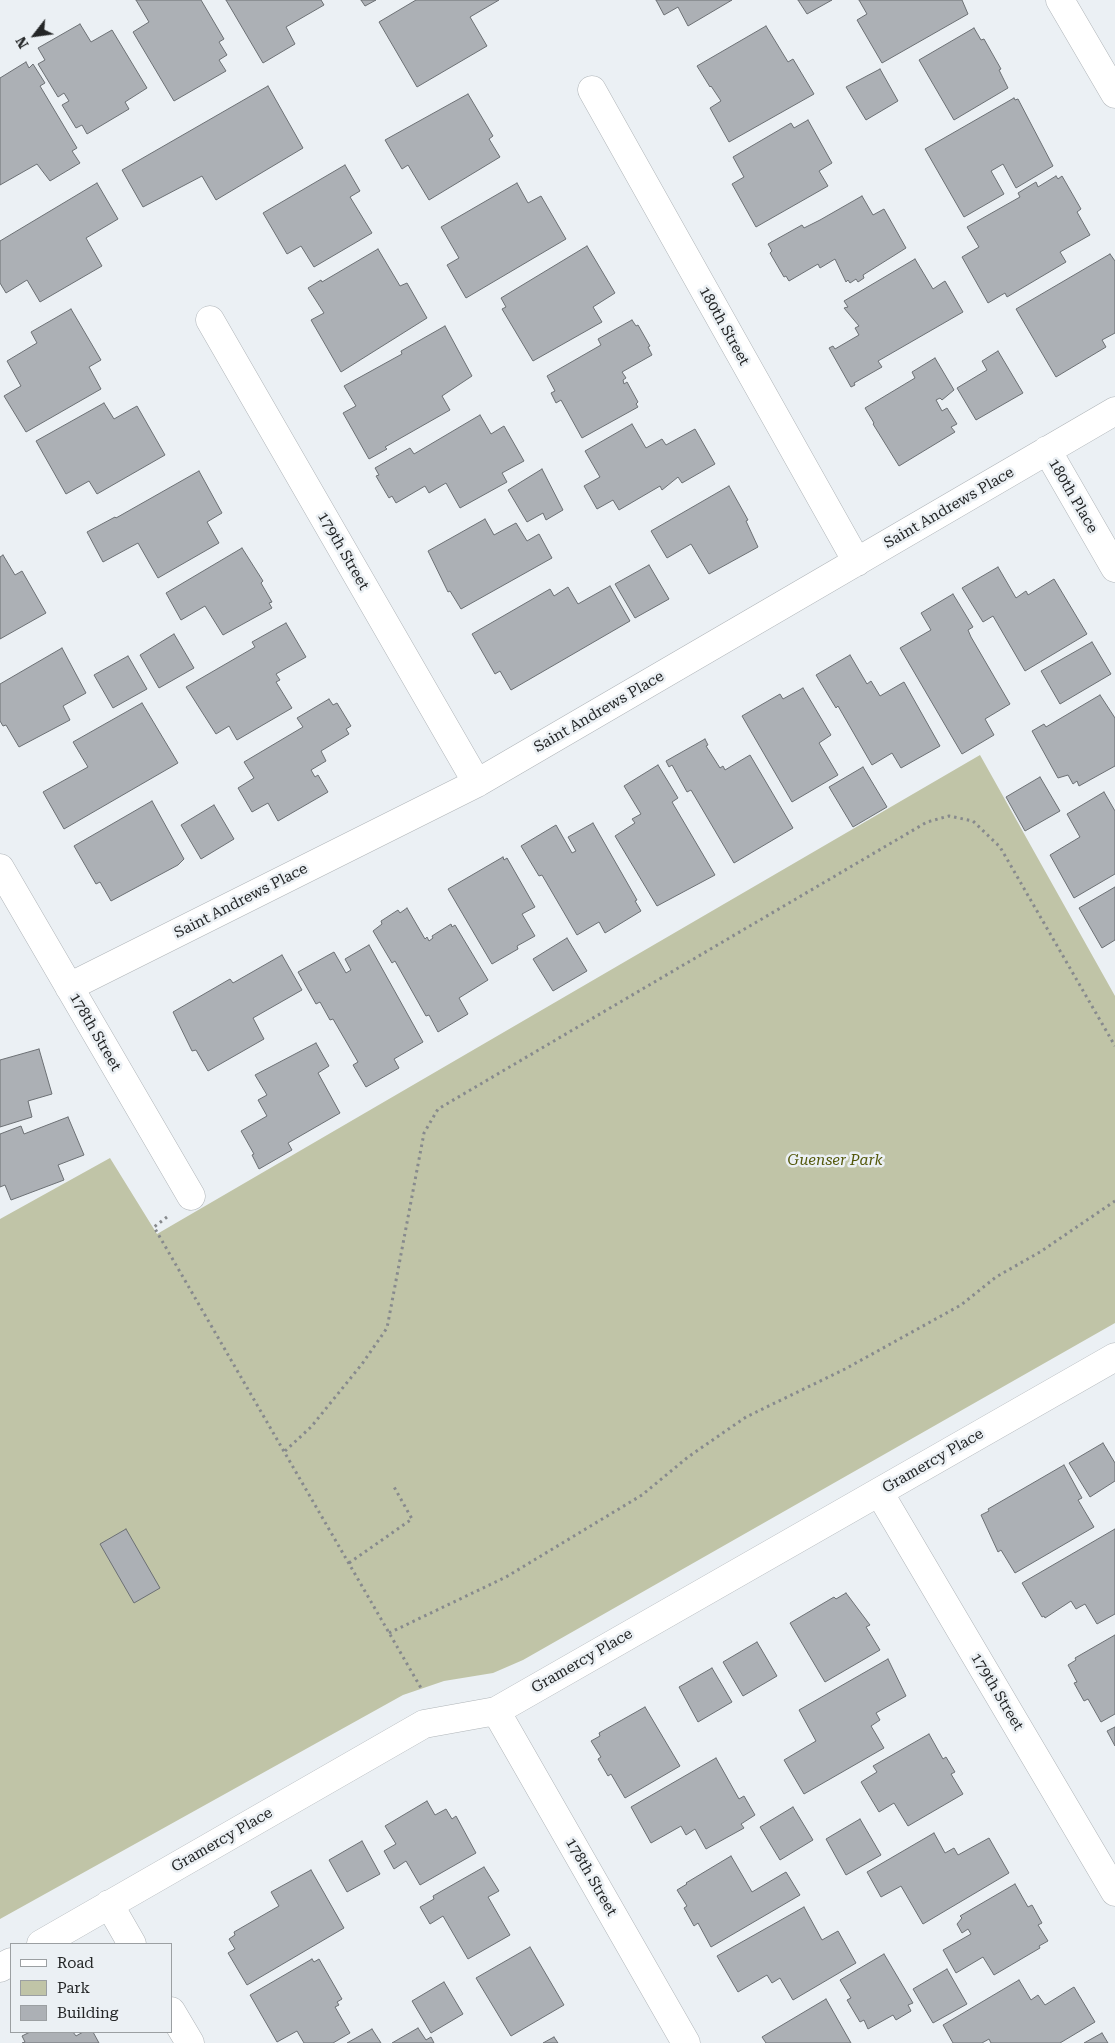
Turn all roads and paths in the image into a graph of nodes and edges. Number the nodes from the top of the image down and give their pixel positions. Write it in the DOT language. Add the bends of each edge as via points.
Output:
graph roads {
  1 [pos="1060,0"];
  2 [pos="592,90"];
  3 [pos="1115,94"];
  4 [pos="210,320"];
  5 [pos="1115,411"];
  6 [pos="1047,450"];
  7 [pos="856,562"];
  8 [pos="1115,568"];
  9 [pos="477,783"];
  10 [pos="0,868"];
  11 [pos="69,987"];
  12 [pos="1115,1046"];
  13 [pos="191,1196"];
  14 [pos="1115,1201"];
  15 [pos="165,1219"];
  16 [pos="1115,1357"];
  17 [pos="285,1451"];
  18 [pos="393,1485"];
  19 [pos="879,1492"];
  20 [pos="349,1563"];
  21 [pos="389,1633"];
  22 [pos="421,1688"];
  23 [pos="496,1711"];
  24 [pos="1115,1892"];
  25 [pos="109,1904"];
  26 [pos="43,1943"];
  27 [pos="131,1943"];
  28 [pos="172,2013"];
  29 [pos="190,2043"];
  30 [pos="686,2043"];
  1 -- 3 [label="street"];
  2 -- 7 [label="street, 180th Street"];
  4 -- 9 [label="street, 179th Street"];
  5 -- 6 [label="street, Saint Andrews Place"];
  6 -- 7 [label="street, Saint Andrews Place"];
  6 -- 8 [label="street, 180th Place"];
  7 -- 9 [label="street, Saint Andrews Place"];
  9 -- 11 [label="street, Saint Andrews Place"];
  10 -- 11 [label="street, 178th Street"];
  11 -- 13 [label="street, 178th Street"];
  12 -- 17 [label="path" via="1000,847 973,821 949,816 927,822 438,1109 424,1133 387,1328 311,1427"];
  14 -- 21 [label="path" via="1040,1252 996,1277 961,1304 846,1369 746,1417 688,1457 642,1495 506,1577"];
  15 -- 17 [label="path" via="154,1227"];
  16 -- 19 [label="street, Gramercy Place"];
  17 -- 20 [label="path"];
  18 -- 20 [label="path" via="412,1519"];
  19 -- 23 [label="street, Gramercy Place"];
  19 -- 24 [label="street, 179th Street"];
  20 -- 21 [label="path"];
  21 -- 22 [label="path"];
  23 -- 25 [label="street, Gramercy Place" via="424,1724"];
  23 -- 30 [label="street, 178th Street"];
  25 -- 26 [label="street, Gramercy Place"];
  25 -- 27 [label="street"];
  28 -- 29 [label="street"];
}
